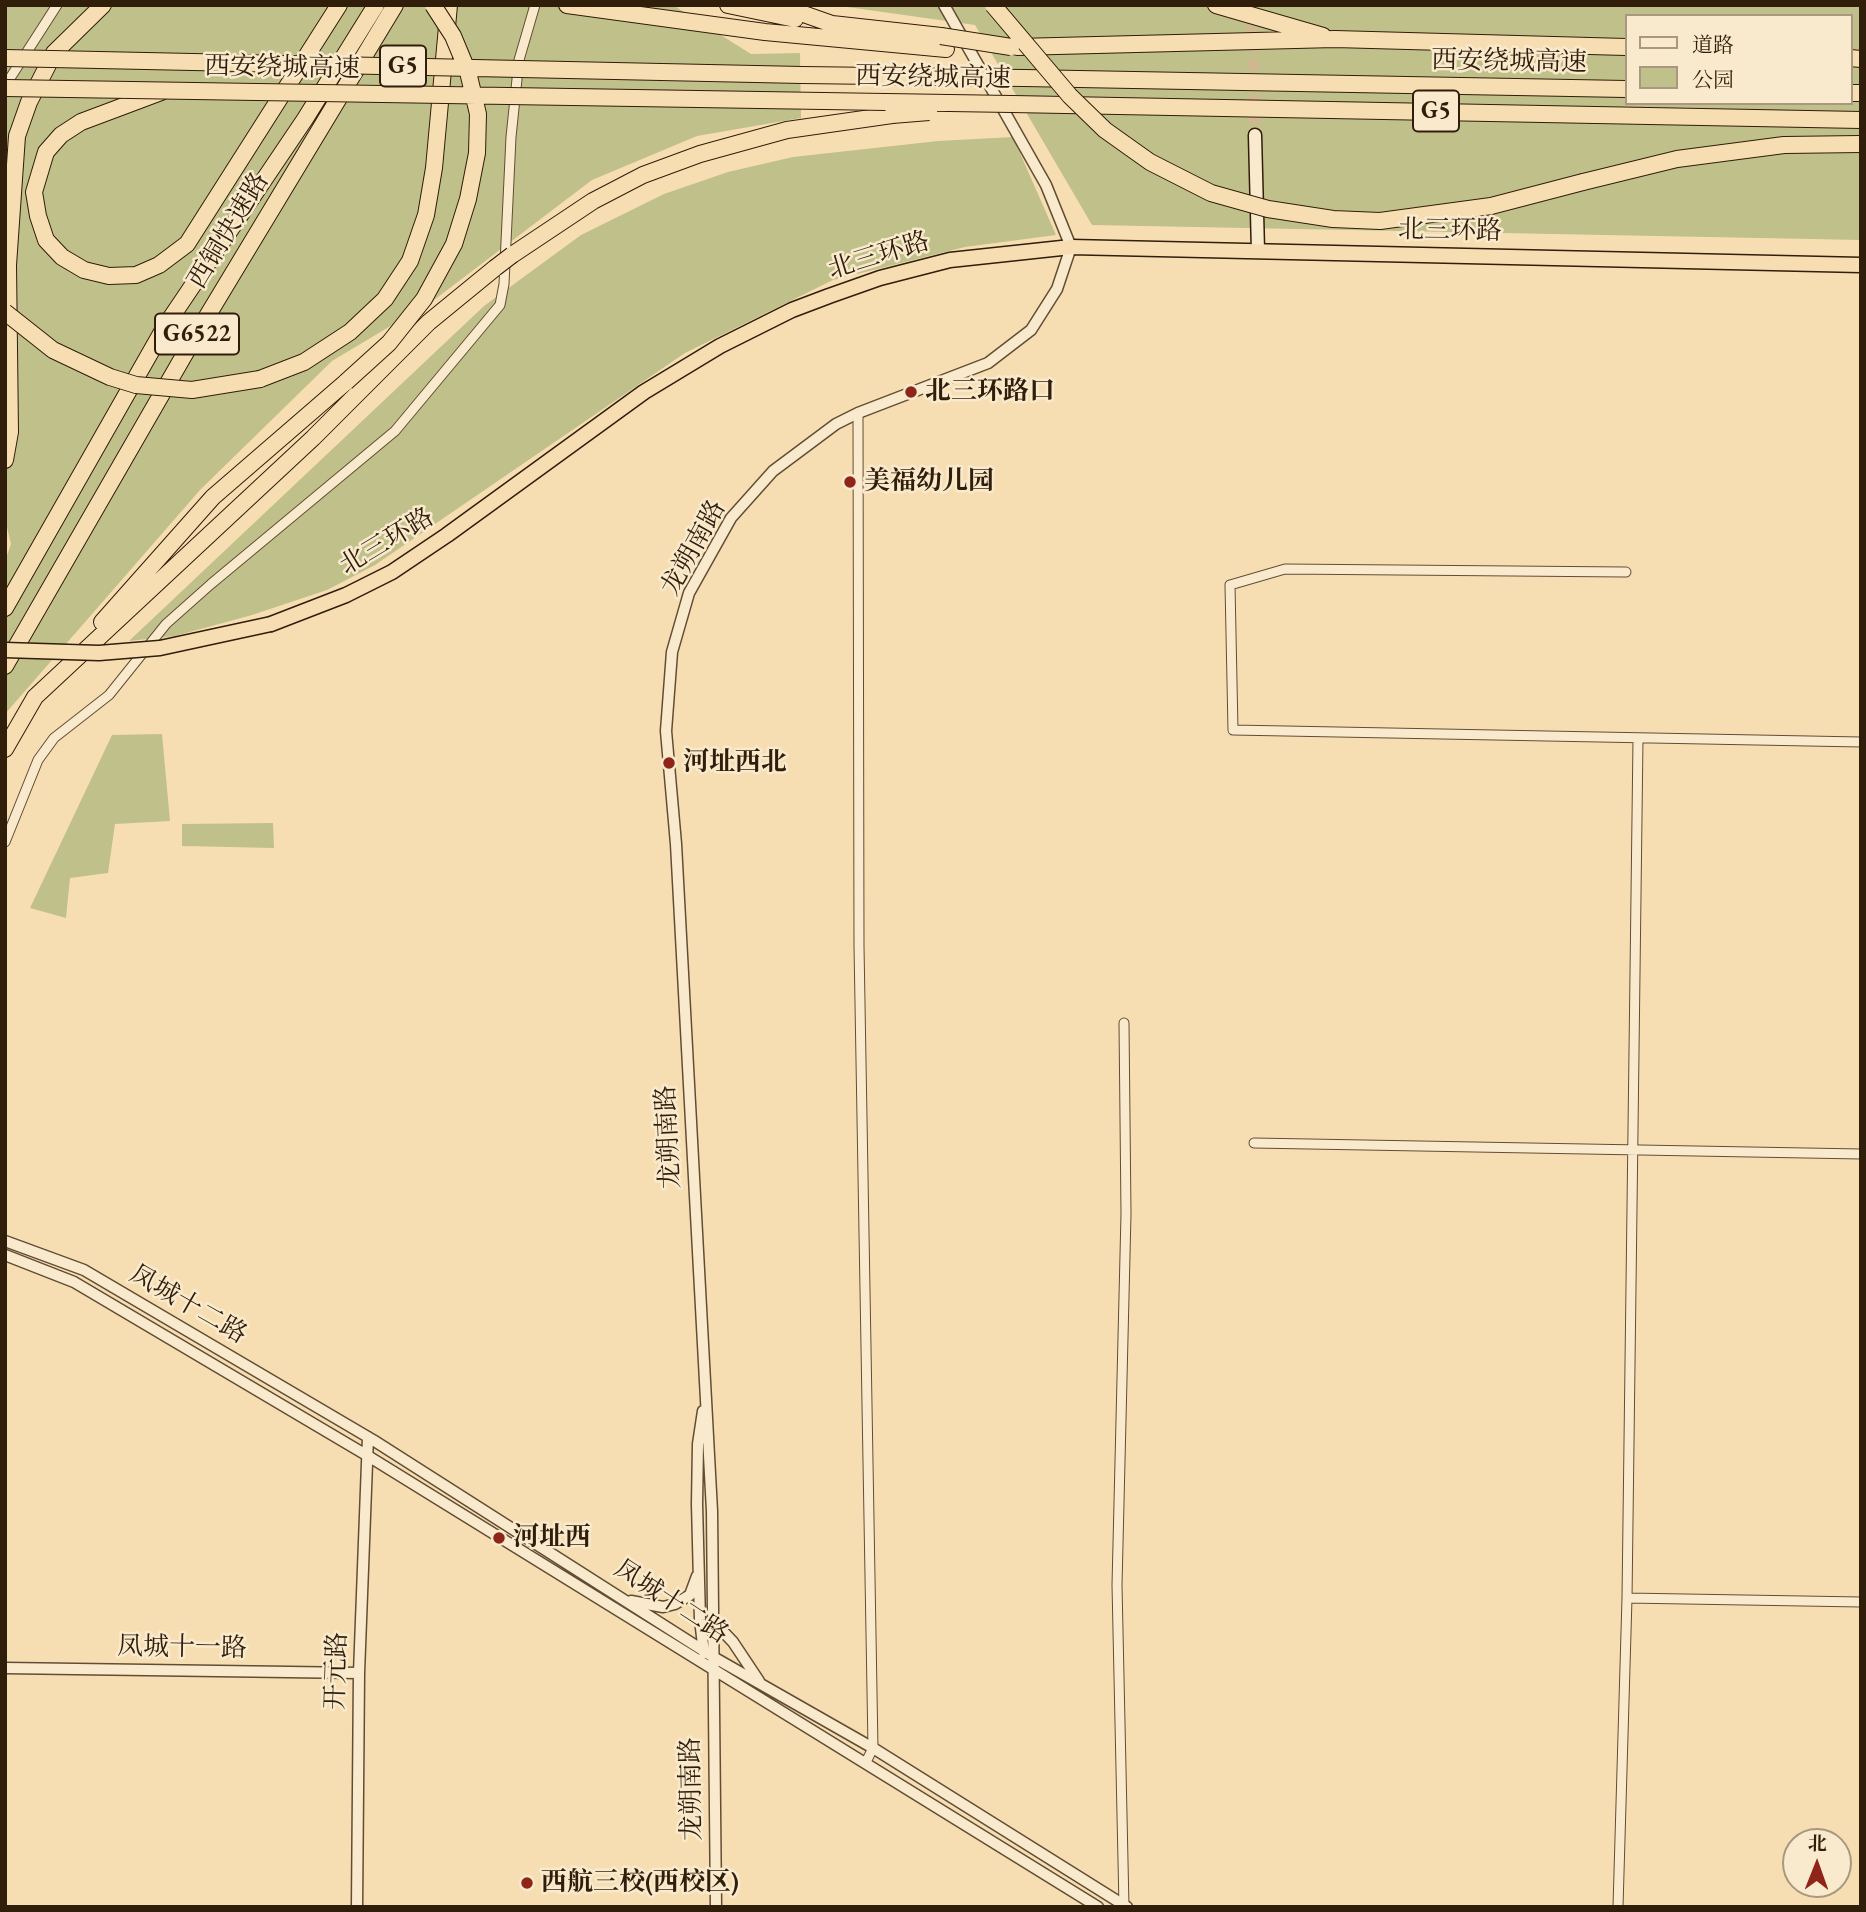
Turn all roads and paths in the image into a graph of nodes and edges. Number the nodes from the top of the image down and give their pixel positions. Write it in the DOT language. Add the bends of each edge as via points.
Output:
graph roads {
  1 [pos="57,5"];
  2 [pos="103,5"];
  3 [pos="339,5"];
  4 [pos="376,5"];
  5 [pos="395,5"];
  6 [pos="433,5"];
  7 [pos="449,5"];
  8 [pos="535,5"];
  9 [pos="728,5"];
  10 [pos="778,5"];
  11 [pos="944,5"];
  12 [pos="993,5"];
  13 [pos="1216,5"];
  14 [pos="575,7"];
  15 [pos="832,24"];
  16 [pos="1335,39"];
  17 [pos="944,43"];
  18 [pos="1624,47"];
  19 [pos="5,58"];
  20 [pos="5,87"];
  21 [pos="1624,89"];
  22 [pos="164,91"];
  23 [pos="1012,104"];
  24 [pos="1861,120"];
  25 [pos="1255,135"];
  26 [pos="1861,144"];
  27 [pos="1070,247"];
  28 [pos="1258,251"];
  29 [pos="1861,265"];
  30 [pos="5,312"];
  31 [pos="858,413"];
  32 [pos="5,460"];
  33 [pos="1626,572"];
  34 [pos="5,608"];
  35 [pos="5,650"];
  36 [pos="5,666"];
  37 [pos="35,696"];
  38 [pos="1638,739"];
  39 [pos="1861,742"];
  40 [pos="5,749"];
  41 [pos="5,842"];
  42 [pos="1124,1023"];
  43 [pos="1254,1143"];
  44 [pos="1633,1150"];
  45 [pos="1861,1154"];
  46 [pos="5,1241"];
  47 [pos="5,1255"];
  48 [pos="705,1401"];
  49 [pos="368,1437"];
  50 [pos="368,1456"];
  51 [pos="699,1570"];
  52 [pos="1627,1598"];
  53 [pos="626,1600"];
  54 [pos="1861,1602"];
  55 [pos="714,1622"];
  56 [pos="702,1648"];
  57 [pos="715,1658"];
  58 [pos="5,1668"];
  59 [pos="714,1671"];
  60 [pos="359,1673"];
  61 [pos="761,1684"];
  62 [pos="873,1748"];
  63 [pos="866,1762"];
  64 [pos="1125,1906"];
  65 [pos="357,1907"];
  66 [pos="716,1907"];
  67 [pos="1098,1907"];
  68 [pos="1618,1907"];
  1 -- 20 [label="street"];
  2 -- 32 [label="highway" via="54,53 17,136 8,265 10,432"];
  3 -- 22 [label="highway" via="187,244 136,275 109,276 84,270 46,240 38,216 34,192 46,152 81,122"];
  4 -- 34 [label="highway, 西铜快速路 / G6522" via="305,120 166,325"];
  5 -- 36 [label="highway, 西铜快速路 / G6522"];
  6 -- 37 [label="highway, bridge" via="468,72 478,114 477,153 454,244 424,299 389,343 213,497"];
  7 -- 30 [label="highway, bridge" via="426,215 410,261 385,299 350,332 304,362 260,379 192,390 136,385 100,372 54,350"];
  8 -- 41 [label="street" via="519,60 499,304 396,432 166,624 109,695 54,738 38,760"];
  9 -- 15 [label="highway"];
  10 -- 15 [label="highway"];
  11 -- 27 [label="street" via="1046,185"];
  12 -- 26 [label="highway, bridge" via="1105,130 1150,162 1211,192 1268,209 1380,221 1491,206 1677,159 1784,145"];
  13 -- 16 [label="highway"];
  14 -- 17 [label="highway" via="765,32"];
  15 -- 17 [label="highway"];
  16 -- 17 [label="highway, bridge" via="1012,47"];
  16 -- 18 [label="highway"];
  19 -- 21 [label="highway, 西安绕城高速 / G5, bridge"];
  20 -- 22 [label="highway, 西安绕城高速 / G5, bridge"];
  22 -- 23 [label="highway, 西安绕城高速 / G5, bridge"];
  23 -- 24 [label="highway, 西安绕城高速 / G5"];
  23 -- 37 [label="highway, bridge" via="787,130 700,154 643,175 593,201 512,254 429,322 313,438"];
  25 -- 28 [label="main road"];
  27 -- 28 [label="highway, 北三环路"];
  27 -- 31 [label="street, 龙朔南路" via="1057,289 1031,330 988,363"];
  27 -- 35 [label="highway, 北三环路, bridge" via="950,260 880,278 792,310 720,345 644,392 392,572 271,624 160,648 99,653"];
  28 -- 29 [label="highway, 北三环路"];
  31 -- 48 [label="street, 龙朔南路" via="774,471 731,518 689,593 672,652 666,731"];
  31 -- 62 [label="street" via="859,933"];
  33 -- 38 [label="street" via="1285,569 1230,585 1233,730"];
  37 -- 40 [label="highway"];
  38 -- 39 [label="street"];
  38 -- 44 [label="street"];
  42 -- 64 [label="street" via="1126,1214 1117,1585"];
  43 -- 44 [label="street"];
  44 -- 45 [label="street"];
  44 -- 52 [label="street"];
  46 -- 49 [label="street, 凤城十二路" via="85,1270"];
  47 -- 50 [label="street, 凤城十二路" via="75,1282"];
  48 -- 51 [label="street, 龙朔南路" via="698,1444"];
  48 -- 55 [label="street, 龙朔南路" via="710,1436"];
  49 -- 50 [label="street, 开元路"];
  49 -- 53 [label="street, 凤城十二路"];
  50 -- 59 [label="street, 凤城十二路"];
  50 -- 60 [label="street, 开元路"];
  51 -- 53 [label="street" via="690,1595 675,1604 663,1607"];
  51 -- 56 [label="street, 龙朔南路"];
  52 -- 54 [label="street"];
  52 -- 68 [label="street"];
  53 -- 56 [label="street, 凤城十二路"];
  55 -- 57 [label="street, 龙朔南路"];
  55 -- 61 [label="street"];
  56 -- 57 [label="street, 凤城十二路"];
  56 -- 59 [label="street, 龙朔南路"];
  57 -- 59 [label="street, 龙朔南路"];
  57 -- 61 [label="street, 凤城十二路"];
  58 -- 60 [label="street, 凤城十一路"];
  59 -- 63 [label="street, 凤城十二路"];
  59 -- 66 [label="street, 龙朔南路"];
  60 -- 65 [label="street, 开元路"];
  61 -- 62 [label="street, 凤城十二路"];
  62 -- 63 [label="street"];
  62 -- 64 [label="street, 凤城十二路"];
  63 -- 67 [label="street, 凤城十二路"];
}
